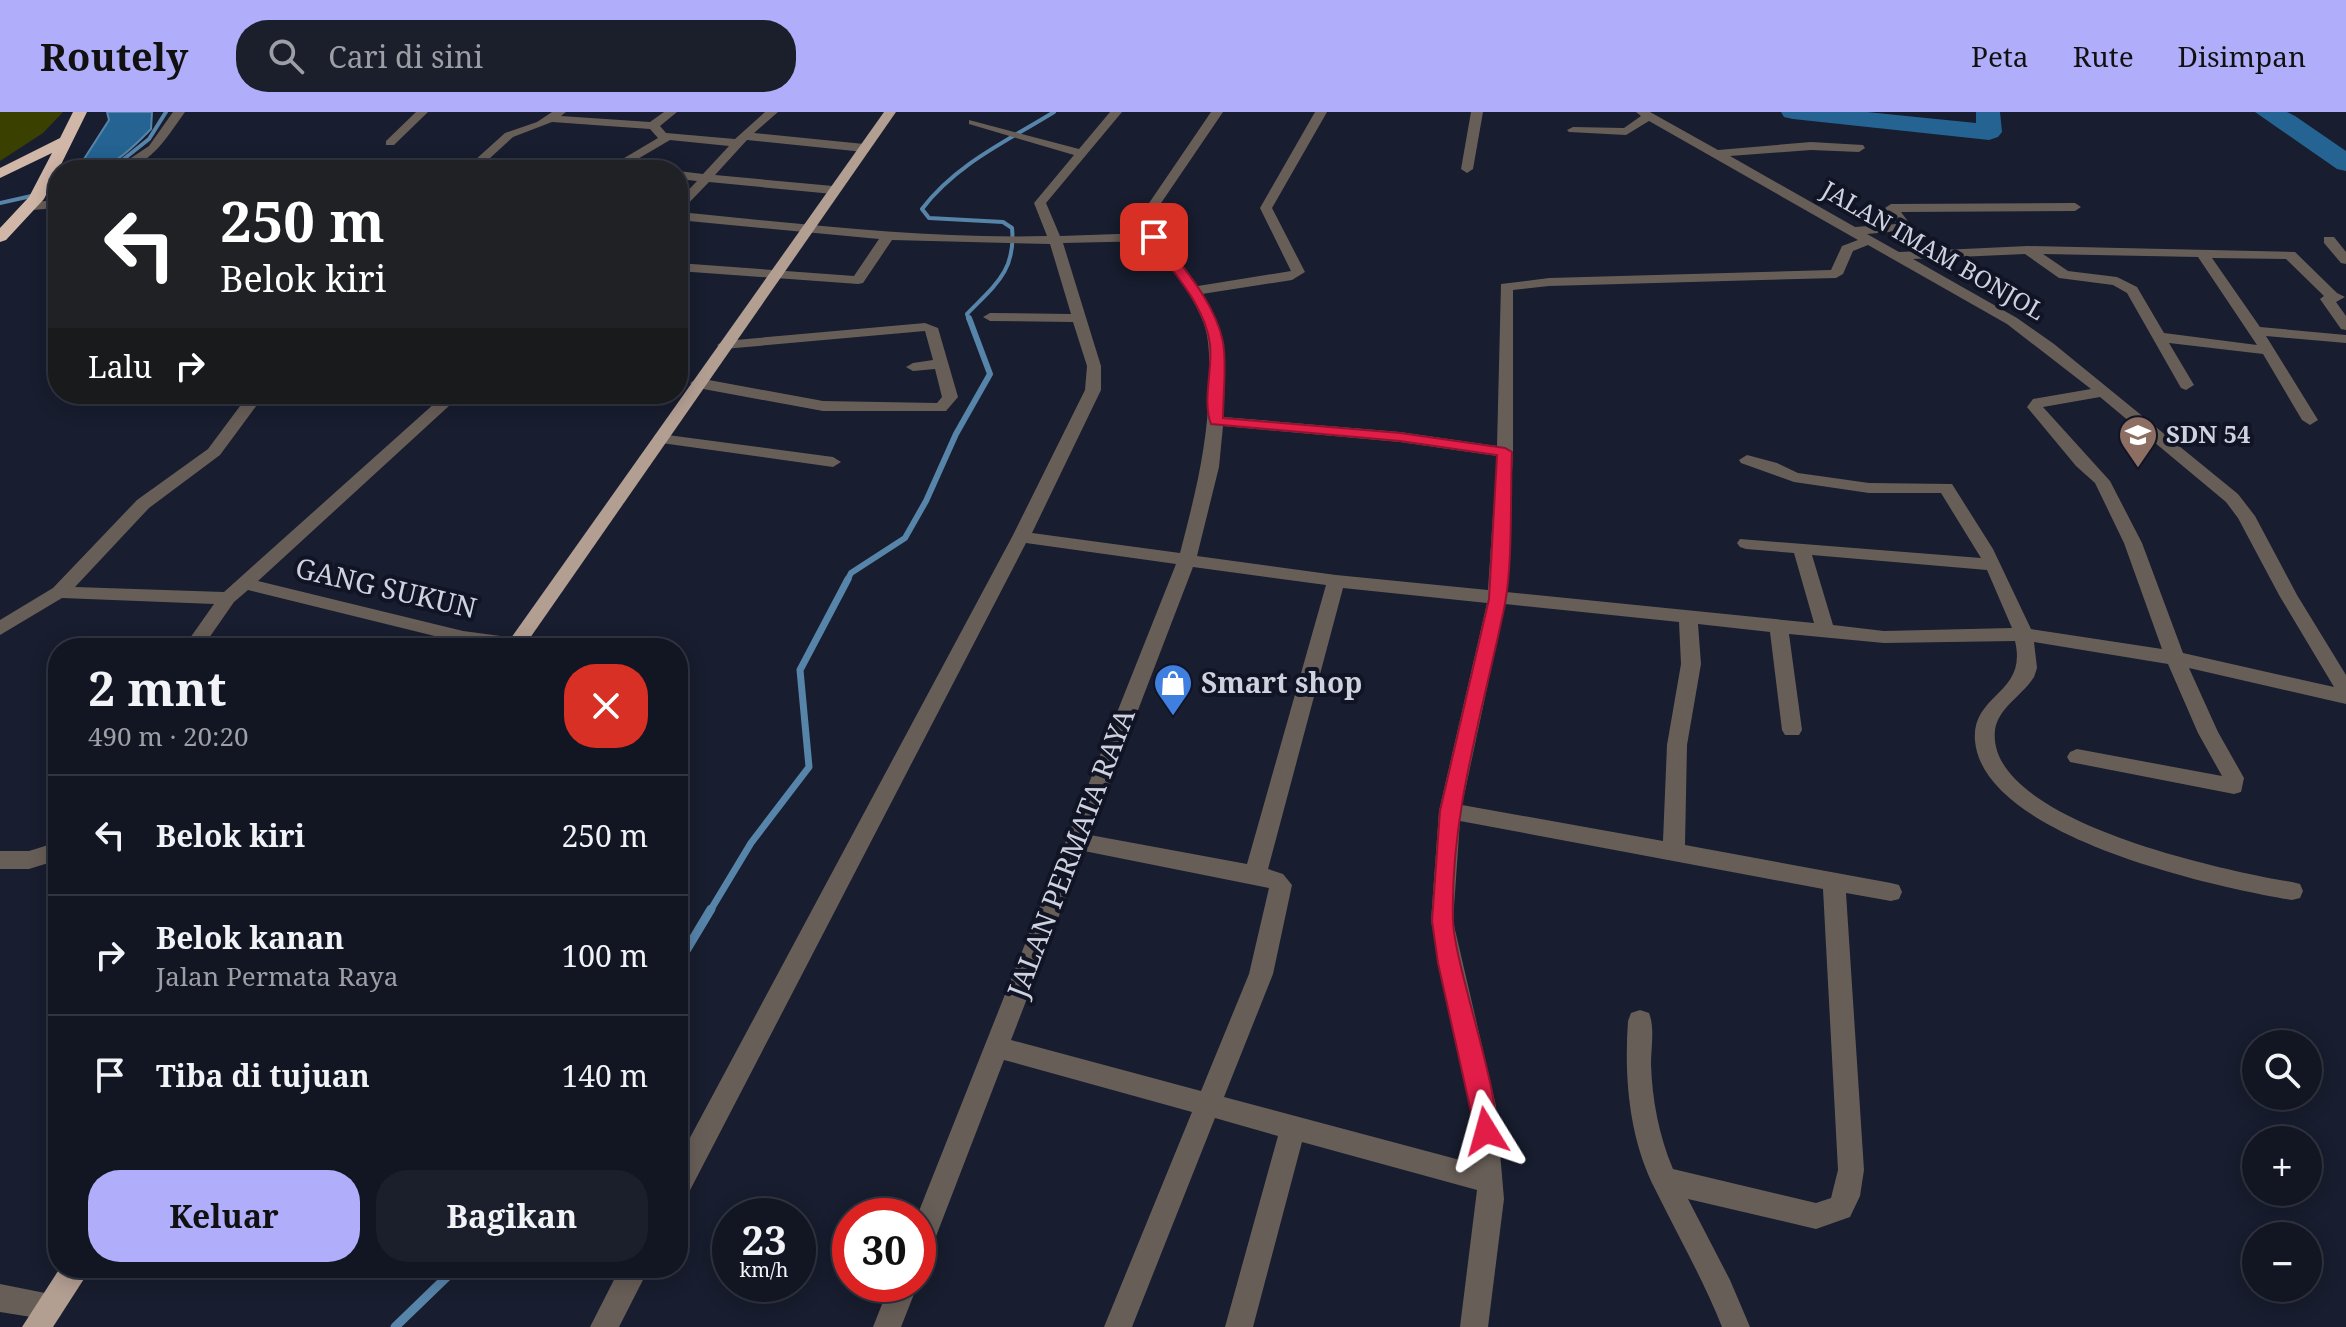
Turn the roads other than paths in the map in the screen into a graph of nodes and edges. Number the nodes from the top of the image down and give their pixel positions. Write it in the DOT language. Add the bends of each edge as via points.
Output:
graph roads {
  1 [pos="80,112"];
  2 [pos="179,112"];
  3 [pos="422,112"];
  4 [pos="671,112"];
  5 [pos="772,112"];
  6 [pos="890,112"];
  7 [pos="1116,112"];
  8 [pos="1217,112"];
  9 [pos="1321,112"];
  10 [pos="1477,112"];
  11 [pos="1646,114"];
  12 [pos="556,115"];
  13 [pos="973,122"];
  14 [pos="653,126"];
  15 [pos="1573,130"];
  16 [pos="662,136"];
  17 [pos="741,140"];
  18 [pos="64,141"];
  19 [pos="390,143"];
  20 [pos="864,148"];
  21 [pos="1859,148"];
  22 [pos="1081,153"];
  23 [pos="1717,154"];
  24 [pos="50,160"];
  25 [pos="135,160"];
  26 [pos="481,160"];
  27 [pos="627,160"];
  28 [pos="48,163"];
  29 [pos="1467,169"];
  30 [pos="0,174"];
  31 [pos="688,176"];
  32 [pos="706,177"];
  33 [pos="28,190"];
  34 [pos="833,190"];
  35 [pos="688,198"];
  36 [pos="48,199"];
  37 [pos="2075,207"];
  38 [pos="688,217"];
  39 [pos="806,229"];
  40 [pos="888,236"];
  41 [pos="1861,236"];
  42 [pos="0,237"];
  43 [pos="1154,237"];
  44 [pos="1055,240"];
  45 [pos="2329,240"];
  46 [pos="2028,250"];
  47 [pos="2202,253"];
  48 [pos="2344,254"];
  49 [pos="1897,256"];
  50 [pos="688,268"];
  51 [pos="773,276"];
  52 [pos="1194,291"];
  53 [pos="2340,297"];
  54 [pos="990,317"];
  55 [pos="1080,318"];
  56 [pos="2346,326"];
  57 [pos="2256,331"];
  58 [pos="2157,337"];
  59 [pos="2346,339"];
  60 [pos="724,345"];
  61 [pos="2266,350"];
  62 [pos="941,364"];
  63 [pos="913,367"];
  64 [pos="698,383"];
  65 [pos="2186,385"];
  66 [pos="2104,392"];
  67 [pos="688,398"];
  68 [pos="250,404"];
  69 [pos="443,404"];
  70 [pos="684,404"];
  71 [pos="2310,420"];
  72 [pos="1216,421"];
  73 [pos="660,439"];
  74 [pos="1505,452"];
  75 [pos="1747,460"];
  76 [pos="833,462"];
  77 [pos="1021,537"];
  78 [pos="1746,543"];
  79 [pos="1802,549"];
  80 [pos="1187,560"];
  81 [pos="1992,565"];
  82 [pos="1336,581"];
  83 [pos="243,583"];
  84 [pos="59,592"];
  85 [pos="228,598"];
  86 [pos="1497,599"];
  87 [pos="1688,617"];
  88 [pos="1779,625"];
  89 [pos="0,629"];
  90 [pos="1825,631"];
  91 [pos="2025,634"];
  92 [pos="199,638"];
  93 [pos="469,638"];
  94 [pos="520,638"];
  95 [pos="2175,658"];
  96 [pos="2346,694"];
  97 [pos="1792,730"];
  98 [pos="2077,757"];
  99 [pos="1450,811"];
  100 [pos="1077,841"];
  101 [pos="1674,852"];
  102 [pos="48,854"];
  103 [pos="0,860"];
  104 [pos="1255,875"];
  105 [pos="1834,882"];
  106 [pos="2292,891"];
  107 [pos="1891,892"];
  108 [pos="1640,1021"];
  109 [pos="996,1047"];
  110 [pos="1208,1105"];
  111 [pos="1293,1129"];
  112 [pos="688,1168"];
  113 [pos="1664,1180"];
  114 [pos="1490,1181"];
  115 [pos="936,1201"];
  116 [pos="70,1278"];
  117 [pos="630,1278"];
  118 [pos="0,1298"];
  119 [pos="897,1302"];
  120 [pos="43,1316"];
  121 [pos="604,1327"];
  122 [pos="887,1327"];
  123 [pos="1118,1327"];
  124 [pos="1239,1327"];
  125 [pos="1474,1327"];
  126 [pos="1736,1327"];
  1 -- 18 [label="highway"];
  2 -- 25 [label="street" via="153,149"];
  3 -- 19 [label="street"];
  4 -- 14 [label="street"];
  5 -- 17 [label="street"];
  6 -- 20 [label="main road"];
  7 -- 22 [label="street"];
  8 -- 43 [label="street" via="1151,209 1148,221"];
  9 -- 52 [label="street" via="1266,208 1298,272"];
  10 -- 29 [label="street"];
  11 -- 15 [label="street" via="1626,132"];
  11 -- 23 [label="street, JALAN IMAM BONJOL"];
  12 -- 14 [label="street"];
  12 -- 26 [label="street" via="509,135"];
  13 -- 22 [label="street"];
  14 -- 16 [label="street"];
  16 -- 17 [label="street"];
  16 -- 27 [label="street" via="665,139"];
  17 -- 20 [label="street"];
  17 -- 32 [label="street"];
  18 -- 24 [label="highway"];
  18 -- 30 [label="highway"];
  20 -- 34 [label="main road"];
  21 -- 23 [label="street" via="1811,146"];
  22 -- 44 [label="street" via="1040,203"];
  23 -- 41 [label="street, JALAN IMAM BONJOL"];
  28 -- 33 [label="highway"];
  31 -- 32 [label="street"];
  32 -- 34 [label="street"];
  32 -- 35 [label="street"];
  33 -- 36 [label="street"];
  33 -- 42 [label="highway"];
  34 -- 39 [label="main road"];
  37 -- 41 [label="street" via="1891,208 1906,227"];
  38 -- 39 [label="street"];
  39 -- 40 [label="street"];
  39 -- 51 [label="main road"];
  40 -- 44 [label="street"];
  40 -- 51 [label="street" via="858,280"];
  41 -- 49 [label="street, JALAN IMAM BONJOL"];
  41 -- 74 [label="street" via="1847,249 1836,274 1507,286"];
  43 -- 44 [label="street"];
  43 -- 52 [label="street, JALAN PERMATA RAYA"];
  44 -- 55 [label="street"];
  45 -- 48 [label="street"];
  46 -- 47 [label="street"];
  46 -- 49 [label="street"];
  46 -- 58 [label="street" via="2064,275 2129,287"];
  47 -- 53 [label="street" via="2290,255"];
  47 -- 57 [label="street"];
  49 -- 66 [label="street, JALAN IMAM BONJOL" via="2012,321"];
  50 -- 51 [label="street"];
  51 -- 60 [label="main road"];
  52 -- 72 [label="street, JALAN PERMATA RAYA" via="1217,346"];
  53 -- 56 [label="street" via="2327,299"];
  54 -- 55 [label="street"];
  55 -- 77 [label="street" via="1094,366 1093,390"];
  57 -- 59 [label="street"];
  57 -- 61 [label="street"];
  58 -- 61 [label="street"];
  58 -- 65 [label="street"];
  60 -- 62 [label="street" via="925,327 931,328"];
  60 -- 64 [label="main road"];
  61 -- 71 [label="street"];
  62 -- 63 [label="street"];
  62 -- 64 [label="street" via="950,397 941,408 823,406"];
  64 -- 67 [label="main road"];
  66 -- 95 [label="street" via="2038,402 2035,407 2102,481 2133,543"];
  66 -- 96 [label="street, JALAN IMAM BONJOL" via="2208,477 2246,516"];
  68 -- 84 [label="street" via="214,452 143,504"];
  69 -- 83 [label="street"];
  70 -- 73 [label="main road"];
  72 -- 74 [label="street"];
  72 -- 80 [label="street, JALAN PERMATA RAYA" via="1211,467"];
  73 -- 76 [label="street"];
  73 -- 94 [label="main road"];
  74 -- 86 [label="street"];
  75 -- 81 [label="street" via="1794,477 1869,488 1946,488"];
  77 -- 80 [label="street"];
  77 -- 112 [label="street"];
  78 -- 79 [label="street"];
  79 -- 81 [label="street"];
  79 -- 90 [label="street"];
  80 -- 82 [label="street"];
  80 -- 100 [label="street, JALAN PERMATA RAYA"];
  81 -- 91 [label="street"];
  82 -- 86 [label="street"];
  82 -- 104 [label="street"];
  83 -- 85 [label="street"];
  83 -- 93 [label="street, GANG SUKUN"];
  84 -- 85 [label="street"];
  84 -- 89 [label="street"];
  85 -- 92 [label="street"];
  86 -- 87 [label="street"];
  86 -- 99 [label="street"];
  87 -- 88 [label="street"];
  87 -- 101 [label="street" via="1691,664 1677,745"];
  88 -- 90 [label="street"];
  88 -- 97 [label="street"];
  90 -- 91 [label="street" via="1916,638"];
  91 -- 95 [label="street"];
  91 -- 106 [label="street" via="2028,668 2021,683 1997,702 1985,731 1989,756 2012,788 2035,808 2151,859"];
  95 -- 96 [label="street"];
  95 -- 98 [label="street" via="2234,786"];
  99 -- 101 [label="street"];
  99 -- 114 [label="street" via="1442,921 1483,1106"];
  100 -- 104 [label="street"];
  100 -- 109 [label="street, JALAN PERMATA RAYA"];
  101 -- 105 [label="street"];
  102 -- 103 [label="street"];
  104 -- 110 [label="street" via="1281,885 1261,974"];
  105 -- 107 [label="street"];
  105 -- 113 [label="street" via="1851,1170 1840,1210 1816,1216"];
  108 -- 113 [label="street" via="1636,1059 1643,1111"];
  109 -- 110 [label="street"];
  109 -- 115 [label="street, JALAN PERMATA RAYA"];
  110 -- 111 [label="street"];
  110 -- 123 [label="street"];
  111 -- 114 [label="street"];
  111 -- 124 [label="street"];
  113 -- 126 [label="street" via="1720,1283"];
  114 -- 125 [label="street"];
  116 -- 120 [label="main road"];
  117 -- 121 [label="street"];
  118 -- 120 [label="street"];
  119 -- 122 [label="street"];
}
